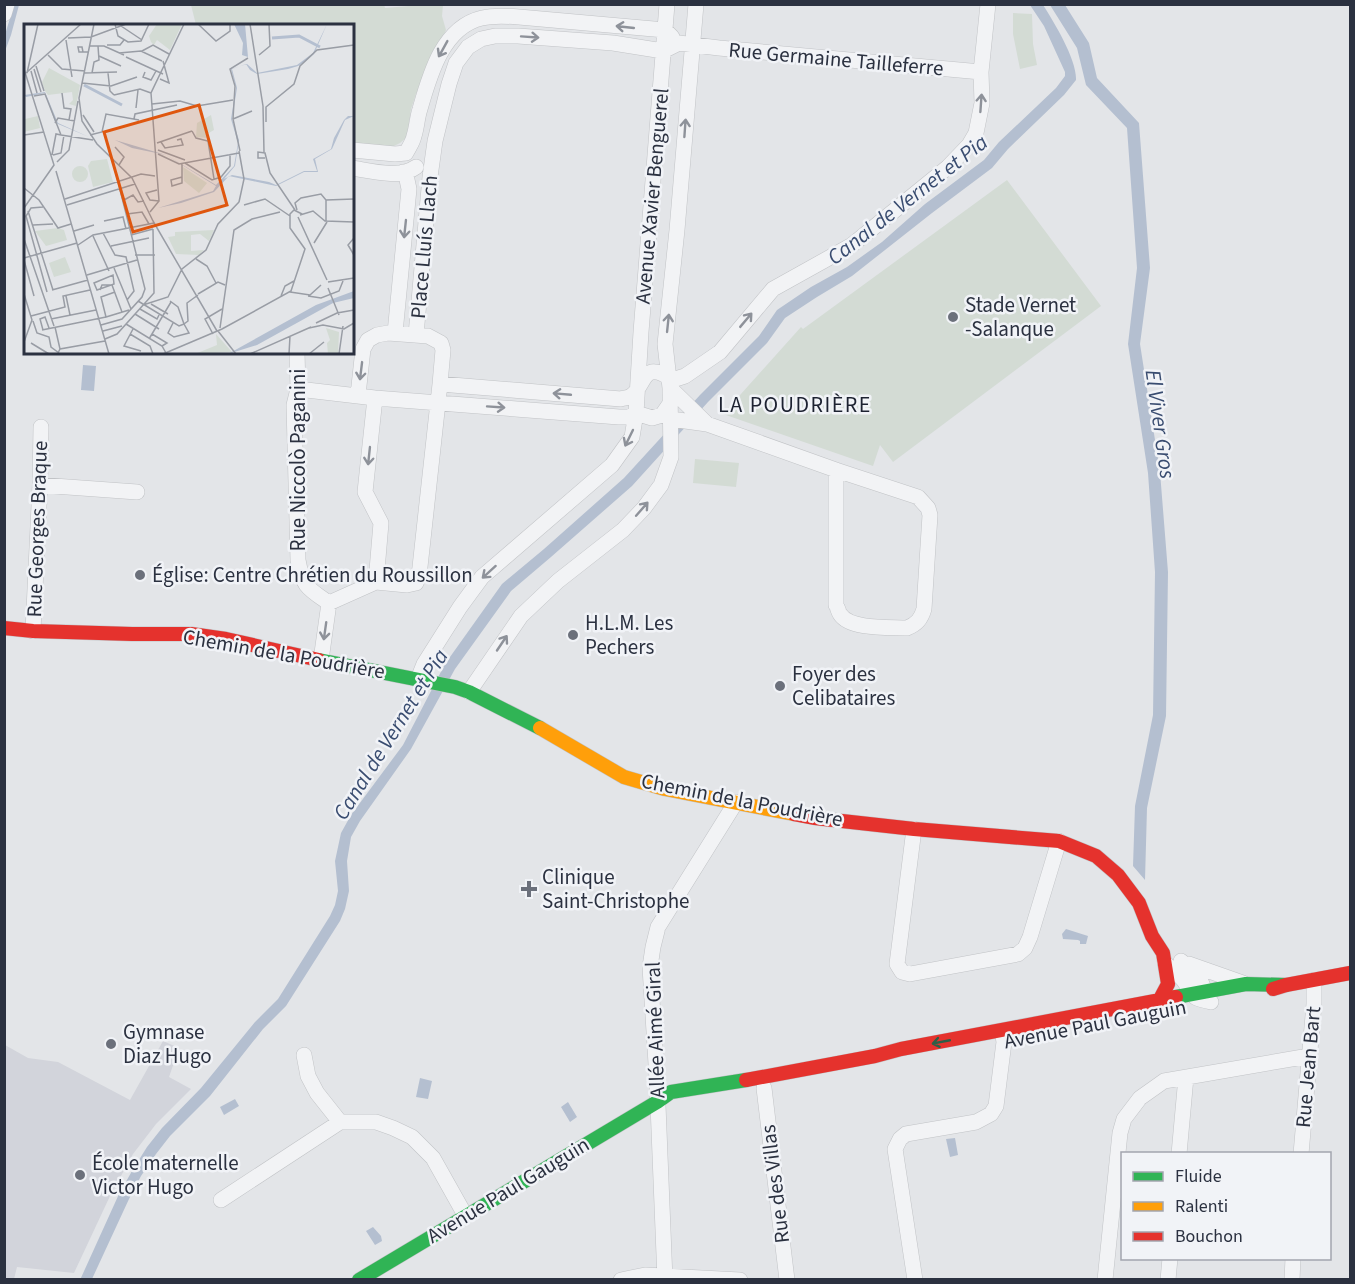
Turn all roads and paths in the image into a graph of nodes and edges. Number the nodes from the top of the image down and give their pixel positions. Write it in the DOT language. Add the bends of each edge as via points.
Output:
graph roads {
  1 [pos="7,4"];
  2 [pos="667,4"];
  3 [pos="696,4"];
  4 [pos="988,4"];
  5 [pos="4,14"];
  6 [pos="665,30"];
  7 [pos="685,44"];
  8 [pos="663,51"];
  9 [pos="981,72"];
  10 [pos="354,150"];
  11 [pos="406,153"];
  12 [pos="432,160"];
  13 [pos="354,168"];
  14 [pos="409,169"];
  15 [pos="395,333"];
  16 [pos="416,334"];
  17 [pos="297,354"];
  18 [pos="440,384"];
  19 [pos="670,387"];
  20 [pos="637,388"];
  21 [pos="298,389"];
  22 [pos="358,395"];
  23 [pos="375,398"];
  24 [pos="437,403"];
  25 [pos="636,413"];
  26 [pos="671,419"];
  27 [pos="707,424"];
  28 [pos="40,427"];
  29 [pos="836,470"];
  30 [pos="40,485"];
  31 [pos="137,492"];
  32 [pos="376,582"];
  33 [pos="329,603"];
  34 [pos="4,628"];
  35 [pos="33,631"];
  36 [pos="321,660"];
  37 [pos="418,679"];
  38 [pos="462,689"];
  39 [pos="736,802"];
  40 [pos="914,829"];
  41 [pos="1059,841"];
  42 [pos="1164,958"];
  43 [pos="1181,961"];
  44 [pos="1350,973"];
  45 [pos="1314,980"];
  46 [pos="1246,984"];
  47 [pos="1286,985"];
  48 [pos="1201,996"];
  49 [pos="1160,1005"];
  50 [pos="1040,1022"];
  51 [pos="976,1035"];
  52 [pos="1003,1039"];
  53 [pos="304,1055"];
  54 [pos="1309,1056"];
  55 [pos="1186,1077"];
  56 [pos="764,1088"];
  57 [pos="657,1102"];
  58 [pos="340,1122"];
  59 [pos="1179,1152"];
  60 [pos="1301,1152"];
  61 [pos="221,1200"];
  62 [pos="465,1215"];
  63 [pos="1170,1260"];
  64 [pos="1293,1260"];
  65 [pos="665,1278"];
  66 [pos="359,1280"];
  67 [pos="621,1280"];
  68 [pos="740,1280"];
  69 [pos="787,1280"];
  70 [pos="915,1280"];
  71 [pos="1105,1280"];
  72 [pos="1168,1280"];
  73 [pos="1292,1280"];
  1 -- 5 [label="street"];
  2 -- 6 [label="street, Avenue Xavier Benguerel"];
  3 -- 7 [label="street, Avenue Xavier Benguerel"];
  4 -- 9 [label="street"];
  6 -- 7 [label="street"];
  6 -- 8 [label="street, Avenue Xavier Benguerel"];
  6 -- 11 [label="street, one-way" via="497,16 463,26 447,42 436,63"];
  7 -- 8 [label="street"];
  7 -- 9 [label="street, Rue Germaine Tailleferre"];
  19 -- 7 [label="street, Avenue Xavier Benguerel, one-way" via="666,344 677,230"];
  12 -- 8 [label="street, Place Lluís Llach, one-way" via="456,63 468,47 481,39 518,36"];
  8 -- 20 [label="street, Avenue Xavier Benguerel"];
  19 -- 9 [label="street, one-way" via="720,352 773,289 852,245 948,167 976,133 982,103"];
  10 -- 11 [label="street"];
  11 -- 14 [label="street"];
  12 -- 14 [label="street"];
  12 -- 16 [label="street, Place Lluís Llach"];
  13 -- 14 [label="street" via="392,173"];
  14 -- 15 [label="street, Place Lluís Llach, one-way"];
  15 -- 16 [label="street, Place Lluís Llach"];
  15 -- 22 [label="street, Place Lluís Llach, one-way" via="368,340 363,349"];
  16 -- 18 [label="street, Place Lluís Llach" via="441,343"];
  17 -- 21 [label="street, Rue Niccolò Paganini"];
  20 -- 18 [label="street, one-way" via="632,396 621,399"];
  18 -- 24 [label="street"];
  19 -- 20 [label="street" via="658,372 652,372 645,375"];
  19 -- 25 [label="street" via="662,415 652,418"];
  19 -- 26 [label="street, Avenue Xavier Benguerel"];
  19 -- 27 [label="street"];
  20 -- 25 [label="street, Avenue Xavier Benguerel"];
  21 -- 22 [label="street"];
  21 -- 33 [label="street, Rue Niccolò Paganini" via="294,405 298,560 301,578 308,589"];
  22 -- 23 [label="street"];
  23 -- 24 [label="street"];
  23 -- 32 [label="street, one-way" via="365,492 381,524"];
  24 -- 25 [label="street, one-way" via="619,417"];
  24 -- 32 [label="street" via="419,576 416,583 407,585"];
  25 -- 37 [label="street, Avenue Xavier Benguerel, one-way" via="632,437 612,465 483,577 460,607"];
  26 -- 27 [label="street"];
  38 -- 26 [label="street, Avenue Xavier Benguerel, one-way" via="521,616 644,508 661,485 670,457"];
  27 -- 29 [label="street"];
  28 -- 30 [label="street, Rue Georges Braque"];
  29 -- 29 [label="street" via="839,614 855,625 914,625 924,609 928,508 918,497"];
  30 -- 31 [label="street"];
  30 -- 35 [label="street, Rue Georges Braque"];
  32 -- 33 [label="street"];
  33 -- 36 [label="street, one-way"];
  34 -- 35 [label="street, Chemin de la Poudrière"];
  35 -- 36 [label="street, Chemin de la Poudrière" via="190,634"];
  36 -- 37 [label="street, Chemin de la Poudrière"];
  37 -- 38 [label="street, Chemin de la Poudrière"];
  38 -- 39 [label="street, Chemin de la Poudrière" via="524,719 624,777"];
  39 -- 40 [label="street, Chemin de la Poudrière" via="814,818"];
  39 -- 57 [label="street, Allée Aimé Giral" via="658,927 650,967"];
  40 -- 41 [label="street, Chemin de la Poudrière"];
  40 -- 41 [label="street" via="897,964 902,972 910,974 1018,954 1025,948"];
  41 -- 42 [label="street, Chemin de la Poudrière" via="1096,856 1118,875 1139,903"];
  42 -- 43 [label="street"];
  42 -- 48 [label="street, Chemin de la Poudrière"];
  42 -- 49 [label="street" via="1168,984"];
  43 -- 46 [label="street"];
  43 -- 48 [label="street" via="1199,977"];
  44 -- 45 [label="street"];
  45 -- 47 [label="street"];
  45 -- 54 [label="street, Rue Jean Bart"];
  46 -- 47 [label="street, Avenue Paul Gauguin"];
  46 -- 48 [label="street, Avenue Paul Gauguin"];
  47 -- 48 [label="street, Avenue Paul Gauguin" via="1248,996"];
  48 -- 49 [label="street"];
  49 -- 50 [label="street, Avenue Paul Gauguin"];
  49 -- 52 [label="street, Avenue Paul Gauguin"];
  50 -- 51 [label="street, Avenue Paul Gauguin"];
  50 -- 52 [label="street, Avenue Paul Gauguin"];
  51 -- 52 [label="street, Avenue Paul Gauguin"];
  51 -- 57 [label="street, Avenue Paul Gauguin, one-way" via="671,1092"];
  52 -- 56 [label="street, Avenue Paul Gauguin"];
  52 -- 70 [label="street" via="996,1106 991,1114 976,1122 906,1134 895,1149"];
  53 -- 58 [label="street" via="308,1076 317,1093"];
  54 -- 55 [label="street"];
  54 -- 60 [label="street, Rue Jean Bart"];
  55 -- 59 [label="street"];
  55 -- 71 [label="street" via="1164,1081 1140,1098 1124,1119"];
  56 -- 57 [label="street, Avenue Paul Gauguin" via="672,1104"];
  56 -- 69 [label="street, Rue des Villas"];
  57 -- 62 [label="street, Avenue Paul Gauguin"];
  57 -- 65 [label="street, Allée Aimé Giral"];
  58 -- 61 [label="street"];
  58 -- 62 [label="street" via="376,1122 412,1137 433,1158"];
  62 -- 66 [label="street, Avenue Paul Gauguin"];
  63 -- 72 [label="street"];
  64 -- 73 [label="street"];
  65 -- 67 [label="street" via="645,1275"];
  65 -- 68 [label="street"];
}
